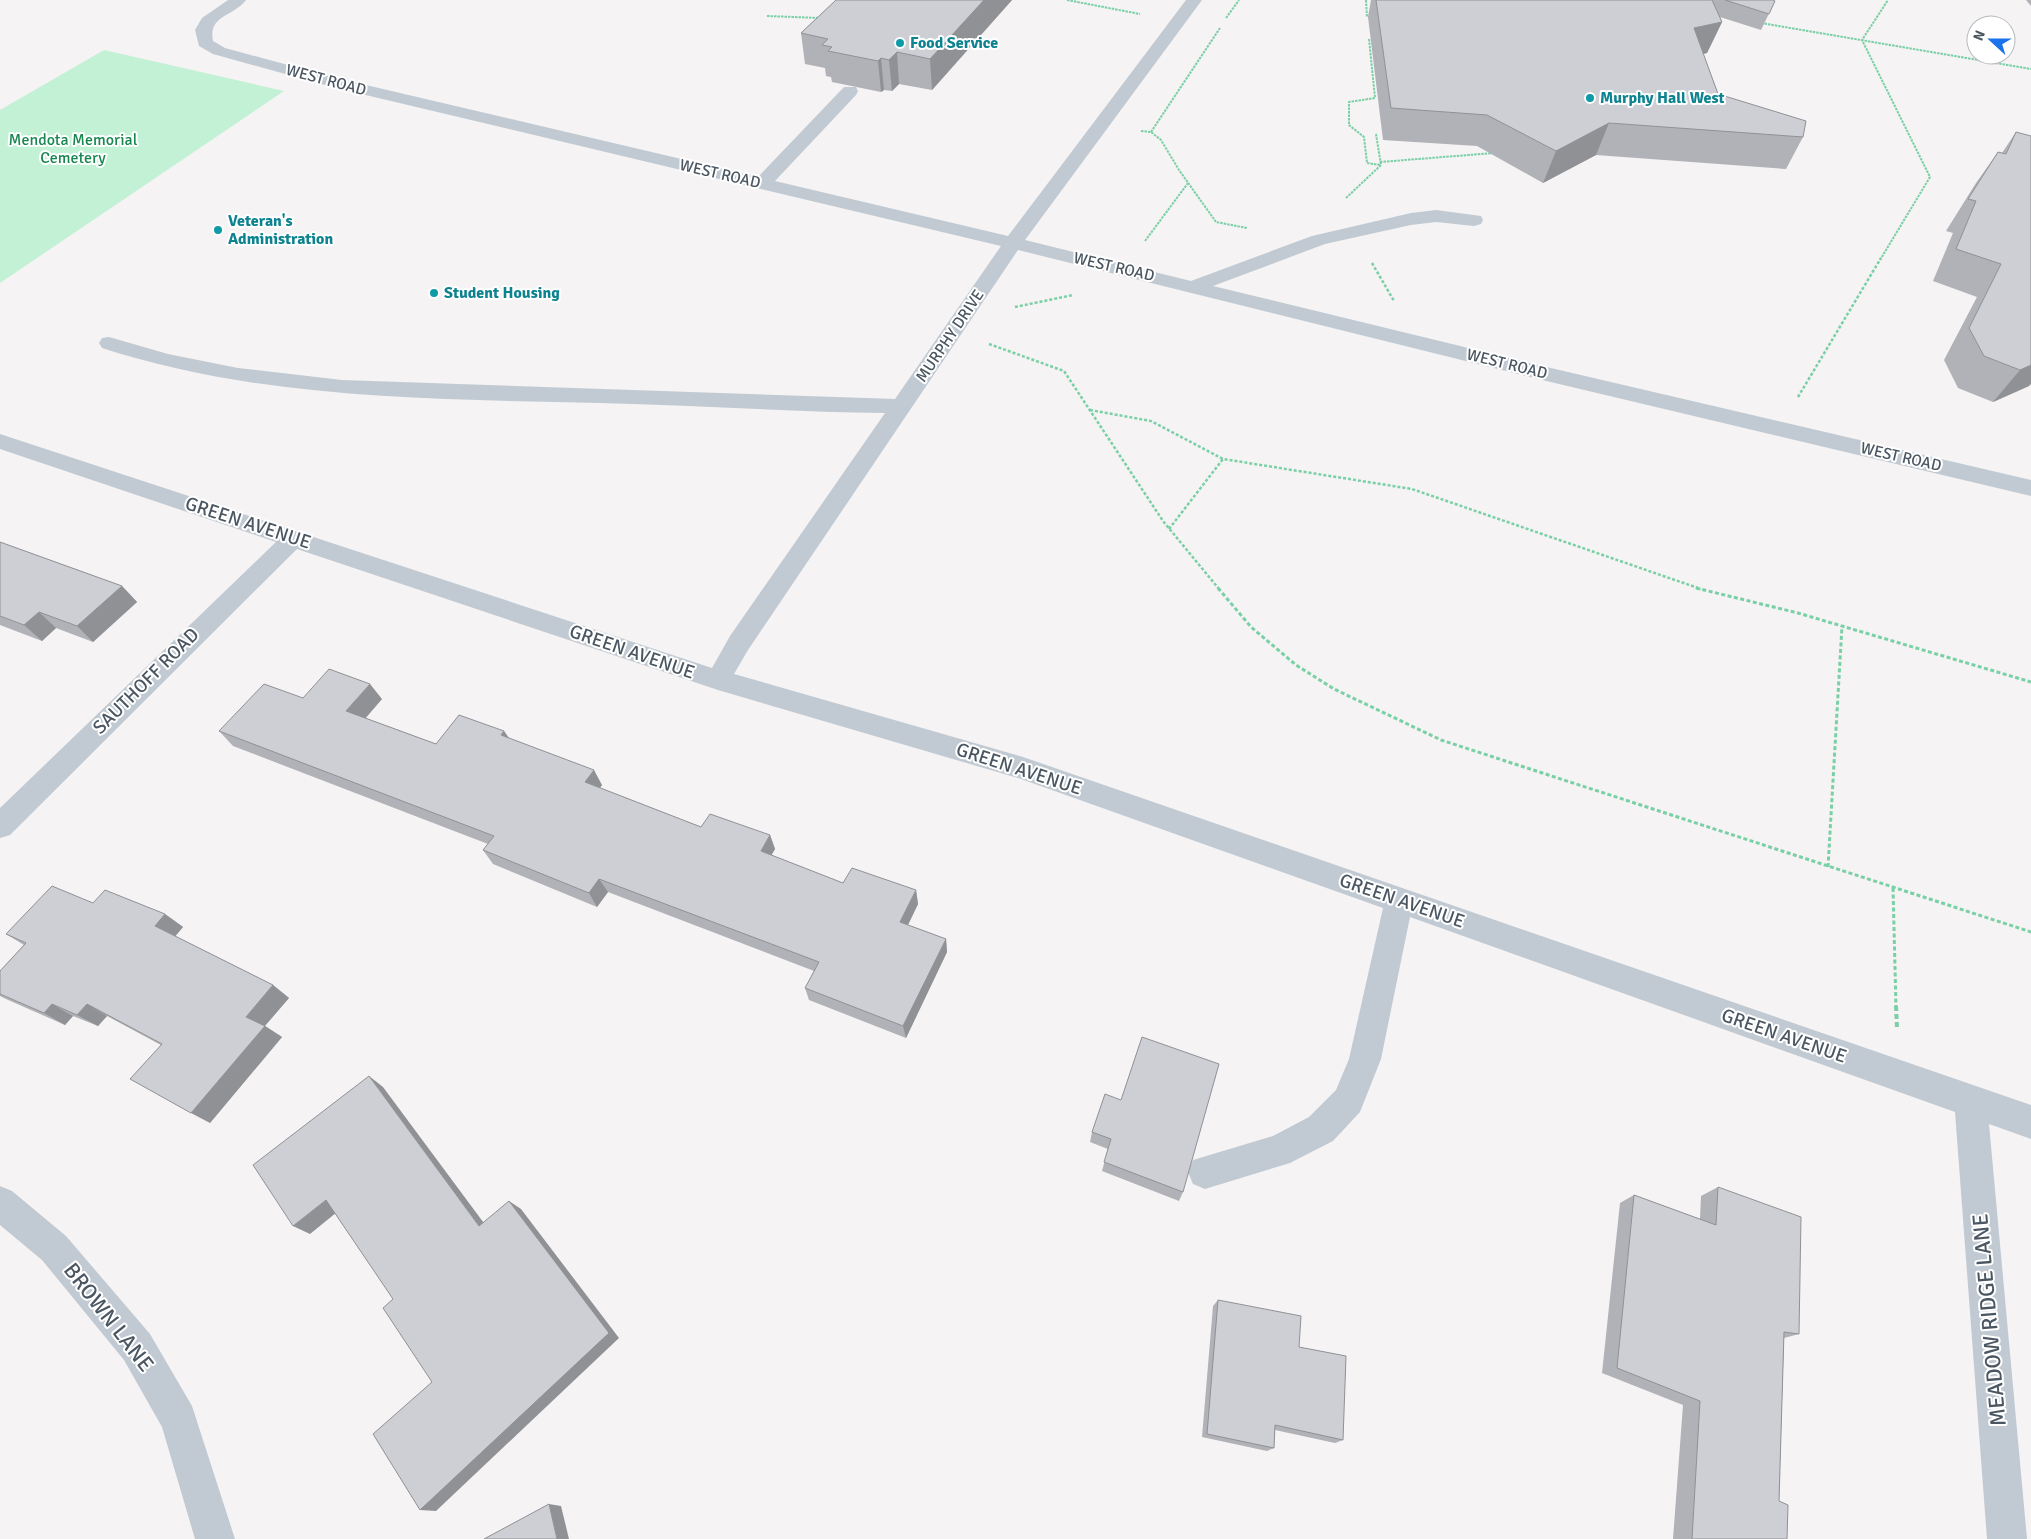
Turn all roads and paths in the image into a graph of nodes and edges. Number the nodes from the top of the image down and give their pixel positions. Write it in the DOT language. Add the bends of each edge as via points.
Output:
graph roads {
  1 [pos="238,0"];
  2 [pos="1067,0"];
  3 [pos="1194,0"];
  4 [pos="1239,0"];
  5 [pos="1366,0"];
  6 [pos="1888,0"];
  7 [pos="1140,14"];
  8 [pos="767,16"];
  9 [pos="1367,17"];
  10 [pos="821,18"];
  11 [pos="1755,22"];
  12 [pos="1369,39"];
  13 [pos="1862,40"];
  14 [pos="2031,69"];
  15 [pos="850,91"];
  16 [pos="1101,126"];
  17 [pos="1150,132"];
  18 [pos="1376,134"];
  19 [pos="1499,153"];
  20 [pos="1380,163"];
  21 [pos="762,184"];
  22 [pos="1341,202"];
  23 [pos="1474,220"];
  24 [pos="1249,229"];
  25 [pos="1013,243"];
  26 [pos="1195,286"];
  27 [pos="953,330"];
  28 [pos="109,343"];
  29 [pos="1796,400"];
  30 [pos="902,406"];
  31 [pos="1090,410"];
  32 [pos="0,440"];
  33 [pos="1223,459"];
  34 [pos="2031,488"];
  35 [pos="1170,529"];
  36 [pos="294,538"];
  37 [pos="1842,626"];
  38 [pos="718,680"];
  39 [pos="2031,682"];
  40 [pos="0,826"];
  41 [pos="1828,867"];
  42 [pos="1893,888"];
  43 [pos="1399,900"];
  44 [pos="2031,932"];
  45 [pos="1898,1076"];
  46 [pos="1971,1101"];
  47 [pos="2031,1122"];
  48 [pos="1205,1172"];
  49 [pos="0,1203"];
  50 [pos="215,1539"];
  51 [pos="2007,1539"];
  1 -- 21 [label="street, WEST ROAD" via="208,21 202,30 205,43 219,51 332,82"];
  2 -- 7 [label="path"];
  3 -- 16 [label="street, MURPHY DRIVE"];
  4 -- 17 [label="path"];
  5 -- 9 [label="path"];
  6 -- 13 [label="path"];
  8 -- 10 [label="path"];
  11 -- 13 [label="path"];
  12 -- 20 [label="path" via="1375,98 1349,102 1349,125 1364,137 1367,163"];
  13 -- 14 [label="path"];
  13 -- 29 [label="path" via="1930,177"];
  15 -- 21 [label="street"];
  16 -- 17 [label="path"];
  16 -- 25 [label="street, MURPHY DRIVE"];
  17 -- 24 [label="path" via="1161,140 1216,222"];
  18 -- 20 [label="path"];
  19 -- 20 [label="path"];
  20 -- 22 [label="path"];
  21 -- 25 [label="street, WEST ROAD"];
  23 -- 26 [label="street" via="1436,216 1411,219 1319,240"];
  25 -- 26 [label="street, WEST ROAD"];
  25 -- 27 [label="street, MURPHY DRIVE"];
  26 -- 34 [label="street, WEST ROAD" via="1538,372"];
  27 -- 30 [label="street, MURPHY DRIVE"];
  27 -- 31 [label="path" via="1064,371"];
  28 -- 30 [label="street" via="188,366 306,384 408,392"];
  30 -- 38 [label="street, MURPHY DRIVE" via="739,643"];
  31 -- 33 [label="path" via="1152,421"];
  31 -- 35 [label="path"];
  32 -- 36 [label="street, GREEN AVENUE"];
  33 -- 35 [label="path"];
  33 -- 37 [label="path" via="1412,489 1682,584"];
  35 -- 41 [label="path" via="1251,627 1296,665 1334,689 1441,740"];
  36 -- 38 [label="street, GREEN AVENUE"];
  36 -- 40 [label="street, SAUTHOFF ROAD"];
  37 -- 39 [label="path"];
  37 -- 41 [label="path"];
  38 -- 43 [label="street, GREEN AVENUE" via="1023,768"];
  41 -- 42 [label="path"];
  42 -- 44 [label="path"];
  42 -- 45 [label="path"];
  43 -- 45 [label="street, GREEN AVENUE"];
  43 -- 48 [label="street" via="1365,1059 1348,1101 1321,1129 1278,1151"];
  45 -- 46 [label="street, GREEN AVENUE"];
  46 -- 47 [label="street, GREEN AVENUE"];
  46 -- 51 [label="street, MEADOW RIDGE LANE"];
  49 -- 50 [label="street, BROWN LANE" via="54,1248 137,1347 179,1419"];
}
